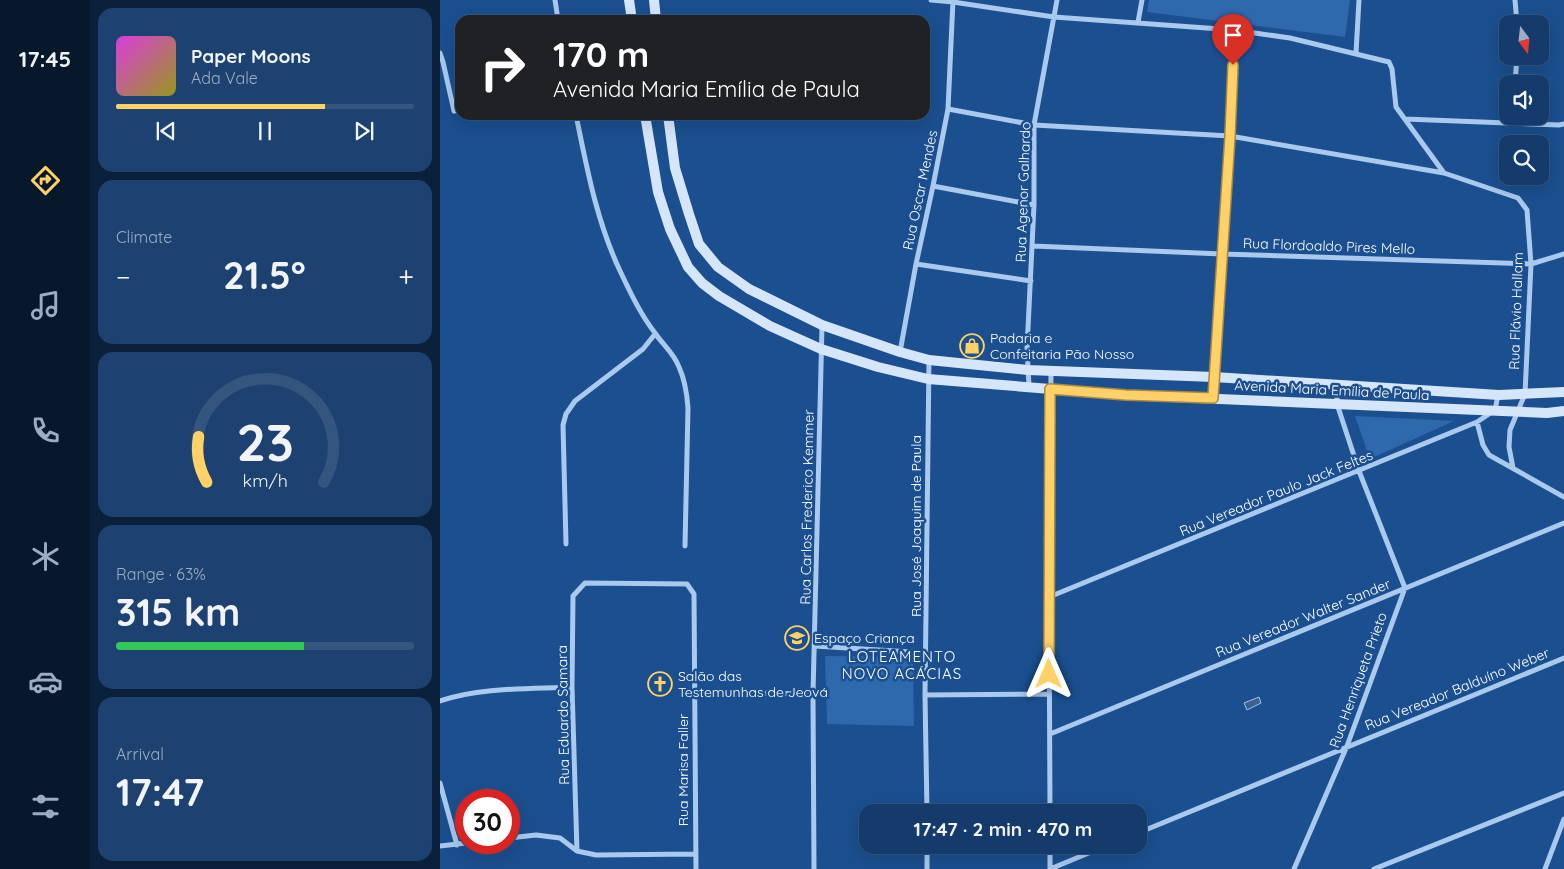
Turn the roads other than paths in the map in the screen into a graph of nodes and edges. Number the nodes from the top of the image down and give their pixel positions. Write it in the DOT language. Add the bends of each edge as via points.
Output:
graph roads {
  1 [pos="555,0"];
  2 [pos="629,0"];
  3 [pos="654,0"];
  4 [pos="931,0"];
  5 [pos="1057,0"];
  6 [pos="1142,0"];
  7 [pos="1359,0"];
  8 [pos="1515,0"];
  9 [pos="953,1"];
  10 [pos="557,15"];
  11 [pos="631,15"];
  12 [pos="656,15"];
  13 [pos="1516,15"];
  14 [pos="1054,17"];
  15 [pos="1138,22"];
  16 [pos="1234,30"];
  17 [pos="440,53"];
  18 [pos="1356,53"];
  19 [pos="948,109"];
  20 [pos="455,111"];
  21 [pos="1405,119"];
  22 [pos="577,120"];
  23 [pos="646,120"];
  24 [pos="669,120"];
  25 [pos="1499,123"];
  26 [pos="1564,124"];
  27 [pos="1034,125"];
  28 [pos="1549,125"];
  29 [pos="1230,136"];
  30 [pos="1444,173"];
  31 [pos="933,186"];
  32 [pos="1034,205"];
  33 [pos="1033,246"];
  34 [pos="1222,254"];
  35 [pos="1564,254"];
  36 [pos="916,264"];
  37 [pos="1530,264"];
  38 [pos="1031,281"];
  39 [pos="822,325"];
  40 [pos="656,334"];
  41 [pos="821,348"];
  42 [pos="900,352"];
  43 [pos="929,360"];
  44 [pos="1028,370"];
  45 [pos="1051,370"];
  46 [pos="1214,377"];
  47 [pos="928,379"];
  48 [pos="1337,384"];
  49 [pos="1029,386"];
  50 [pos="1050,389"];
  51 [pos="1564,392"];
  52 [pos="1525,394"];
  53 [pos="1499,395"];
  54 [pos="1213,398"];
  55 [pos="1337,404"];
  56 [pos="1495,410"];
  57 [pos="1564,411"];
  58 [pos="1518,412"];
  59 [pos="1477,422"];
  60 [pos="1512,468"];
  61 [pos="1359,471"];
  62 [pos="1564,497"];
  63 [pos="1564,523"];
  64 [pos="566,544"];
  65 [pos="685,546"];
  66 [pos="687,584"];
  67 [pos="1405,588"];
  68 [pos="1049,597"];
  69 [pos="815,646"];
  70 [pos="926,653"];
  71 [pos="1564,658"];
  72 [pos="572,687"];
  73 [pos="694,692"];
  74 [pos="813,694"];
  75 [pos="926,694"];
  76 [pos="1049,694"];
  77 [pos="440,701"];
  78 [pos="1050,734"];
  79 [pos="1347,746"];
  80 [pos="440,783"];
  81 [pos="1564,793"];
  82 [pos="927,804"];
  83 [pos="1050,804"];
  84 [pos="1564,819"];
  85 [pos="1147,829"];
  86 [pos="520,837"];
  87 [pos="455,838"];
  88 [pos="455,845"];
  89 [pos="440,846"];
  90 [pos="577,851"];
  91 [pos="695,854"];
  92 [pos="927,854"];
  93 [pos="1050,854"];
  94 [pos="1086,854"];
  95 [pos="696,869"];
  96 [pos="814,869"];
  97 [pos="927,869"];
  98 [pos="1050,869"];
  99 [pos="1294,869"];
  100 [pos="1374,869"];
  101 [pos="1545,869"];
  1 -- 10 [label="street"];
  2 -- 11 [label="main road"];
  3 -- 12 [label="main road"];
  4 -- 9 [label="street"];
  5 -- 14 [label="street, Rua Agenor Galhardo"];
  6 -- 15 [label="street"];
  7 -- 18 [label="street"];
  8 -- 13 [label="street"];
  9 -- 14 [label="street"];
  9 -- 19 [label="street, Rua Oscar Mendes"];
  14 -- 15 [label="street"];
  14 -- 27 [label="street, Rua Agenor Galhardo"];
  15 -- 16 [label="street"];
  16 -- 18 [label="street" via="1290,38"];
  16 -- 29 [label="street"];
  17 -- 20 [label="street"];
  18 -- 21 [label="street" via="1389,62 1396,107"];
  19 -- 27 [label="street"];
  19 -- 31 [label="street, Rua Oscar Mendes"];
  21 -- 25 [label="street"];
  21 -- 30 [label="street"];
  22 -- 40 [label="street" via="593,197 610,248 631,294"];
  23 -- 41 [label="main road, Avenida Maria Emília de Paula" via="658,192 670,230 688,267 719,296 770,326"];
  24 -- 39 [label="main road, Avenida Maria Emília de Paula" via="675,168 699,244 718,267 749,289"];
  26 -- 28 [label="street"];
  27 -- 29 [label="street"];
  27 -- 32 [label="street, Rua Agenor Galhardo"];
  29 -- 30 [label="street"];
  29 -- 34 [label="street"];
  30 -- 37 [label="street, Rua Flávio Hallam" via="1518,198 1527,210"];
  31 -- 32 [label="street"];
  31 -- 36 [label="street, Rua Oscar Mendes"];
  32 -- 33 [label="street, Rua Agenor Galhardo"];
  33 -- 34 [label="street, Rua Flordoaldo Pires Mello"];
  33 -- 38 [label="street, Rua Agenor Galhardo"];
  34 -- 37 [label="street, Rua Flordoaldo Pires Mello"];
  34 -- 46 [label="street"];
  35 -- 37 [label="street, Rua Flordoaldo Pires Mello"];
  36 -- 38 [label="street"];
  36 -- 42 [label="street, Rua Oscar Mendes"];
  37 -- 52 [label="street, Rua Flávio Hallam"];
  38 -- 44 [label="street, Rua Agenor Galhardo"];
  39 -- 41 [label="street, Rua Carlos Frederico Kemmer"];
  39 -- 42 [label="main road, Avenida Maria Emília de Paula"];
  40 -- 64 [label="street" via="643,349 575,401 566,414 563,425"];
  40 -- 65 [label="street" via="680,367 686,387"];
  41 -- 47 [label="main road, Avenida Maria Emília de Paula"];
  41 -- 69 [label="street, Rua Carlos Frederico Kemmer"];
  42 -- 43 [label="main road, Avenida Maria Emília de Paula"];
  43 -- 44 [label="main road, Avenida Maria Emília de Paula"];
  43 -- 47 [label="street, Rua José Joaquim de Paula"];
  44 -- 45 [label="main road, Avenida Maria Emília de Paula"];
  44 -- 49 [label="street, Rua Agenor Galhardo"];
  45 -- 46 [label="main road, Avenida Maria Emília de Paula"];
  45 -- 50 [label="street"];
  46 -- 48 [label="main road, Avenida Maria Emília de Paula"];
  46 -- 54 [label="street"];
  47 -- 49 [label="main road, Avenida Maria Emília de Paula"];
  47 -- 70 [label="street, Rua José Joaquim de Paula"];
  48 -- 53 [label="main road, Avenida Maria Emília de Paula"];
  48 -- 55 [label="street"];
  49 -- 50 [label="main road, Avenida Maria Emília de Paula"];
  50 -- 54 [label="main road, Avenida Maria Emília de Paula"];
  50 -- 68 [label="street"];
  51 -- 52 [label="main road, Avenida Maria Emília de Paula"];
  52 -- 53 [label="main road, Avenida Maria Emília de Paula"];
  52 -- 58 [label="street, Rua Flávio Hallam"];
  53 -- 56 [label="street"];
  54 -- 55 [label="main road, Avenida Maria Emília de Paula"];
  55 -- 56 [label="main road, Avenida Maria Emília de Paula"];
  55 -- 61 [label="street"];
  56 -- 58 [label="main road, Avenida Maria Emília de Paula"];
  56 -- 59 [label="street, Rua Vereador Paulo Jack Feltes"];
  57 -- 58 [label="main road, Avenida Maria Emília de Paula"];
  58 -- 60 [label="street, Rua Flávio Hallam" via="1509,438"];
  59 -- 60 [label="street" via="1489,455"];
  59 -- 61 [label="street, Rua Vereador Paulo Jack Feltes"];
  60 -- 62 [label="street"];
  61 -- 67 [label="street"];
  61 -- 68 [label="street, Rua Vereador Paulo Jack Feltes"];
  63 -- 67 [label="street, Rua Vereador Walter Sander"];
  66 -- 72 [label="street, Rua Eduardo Samara" via="585,583 573,596"];
  66 -- 73 [label="street, Rua Marisa Faller" via="694,594"];
  67 -- 78 [label="street, Rua Vereador Walter Sander"];
  67 -- 79 [label="street, Rua Henriqueta Prieto"];
  68 -- 76 [label="street"];
  69 -- 70 [label="street"];
  69 -- 74 [label="street, Rua Carlos Frederico Kemmer"];
  70 -- 75 [label="street, Rua José Joaquim de Paula"];
  71 -- 79 [label="street, Rua Vereador Balduíno Weber"];
  72 -- 77 [label="street" via="493,691"];
  72 -- 90 [label="street, Rua Eduardo Samara"];
  73 -- 74 [label="street"];
  73 -- 91 [label="street, Rua Marisa Faller"];
  74 -- 96 [label="street, Rua Carlos Frederico Kemmer"];
  75 -- 76 [label="street"];
  75 -- 82 [label="street, Rua José Joaquim de Paula"];
  76 -- 78 [label="street"];
  78 -- 83 [label="street"];
  79 -- 85 [label="street, Rua Vereador Balduíno Weber"];
  79 -- 99 [label="street, Rua Henriqueta Prieto"];
  80 -- 87 [label="street"];
  81 -- 100 [label="street"];
  84 -- 101 [label="street"];
  86 -- 90 [label="street" via="560,838"];
  88 -- 89 [label="street"];
  90 -- 91 [label="street" via="596,855"];
  91 -- 95 [label="street, Rua Marisa Faller"];
  92 -- 97 [label="street"];
  93 -- 98 [label="street"];
  94 -- 98 [label="street"];
}
